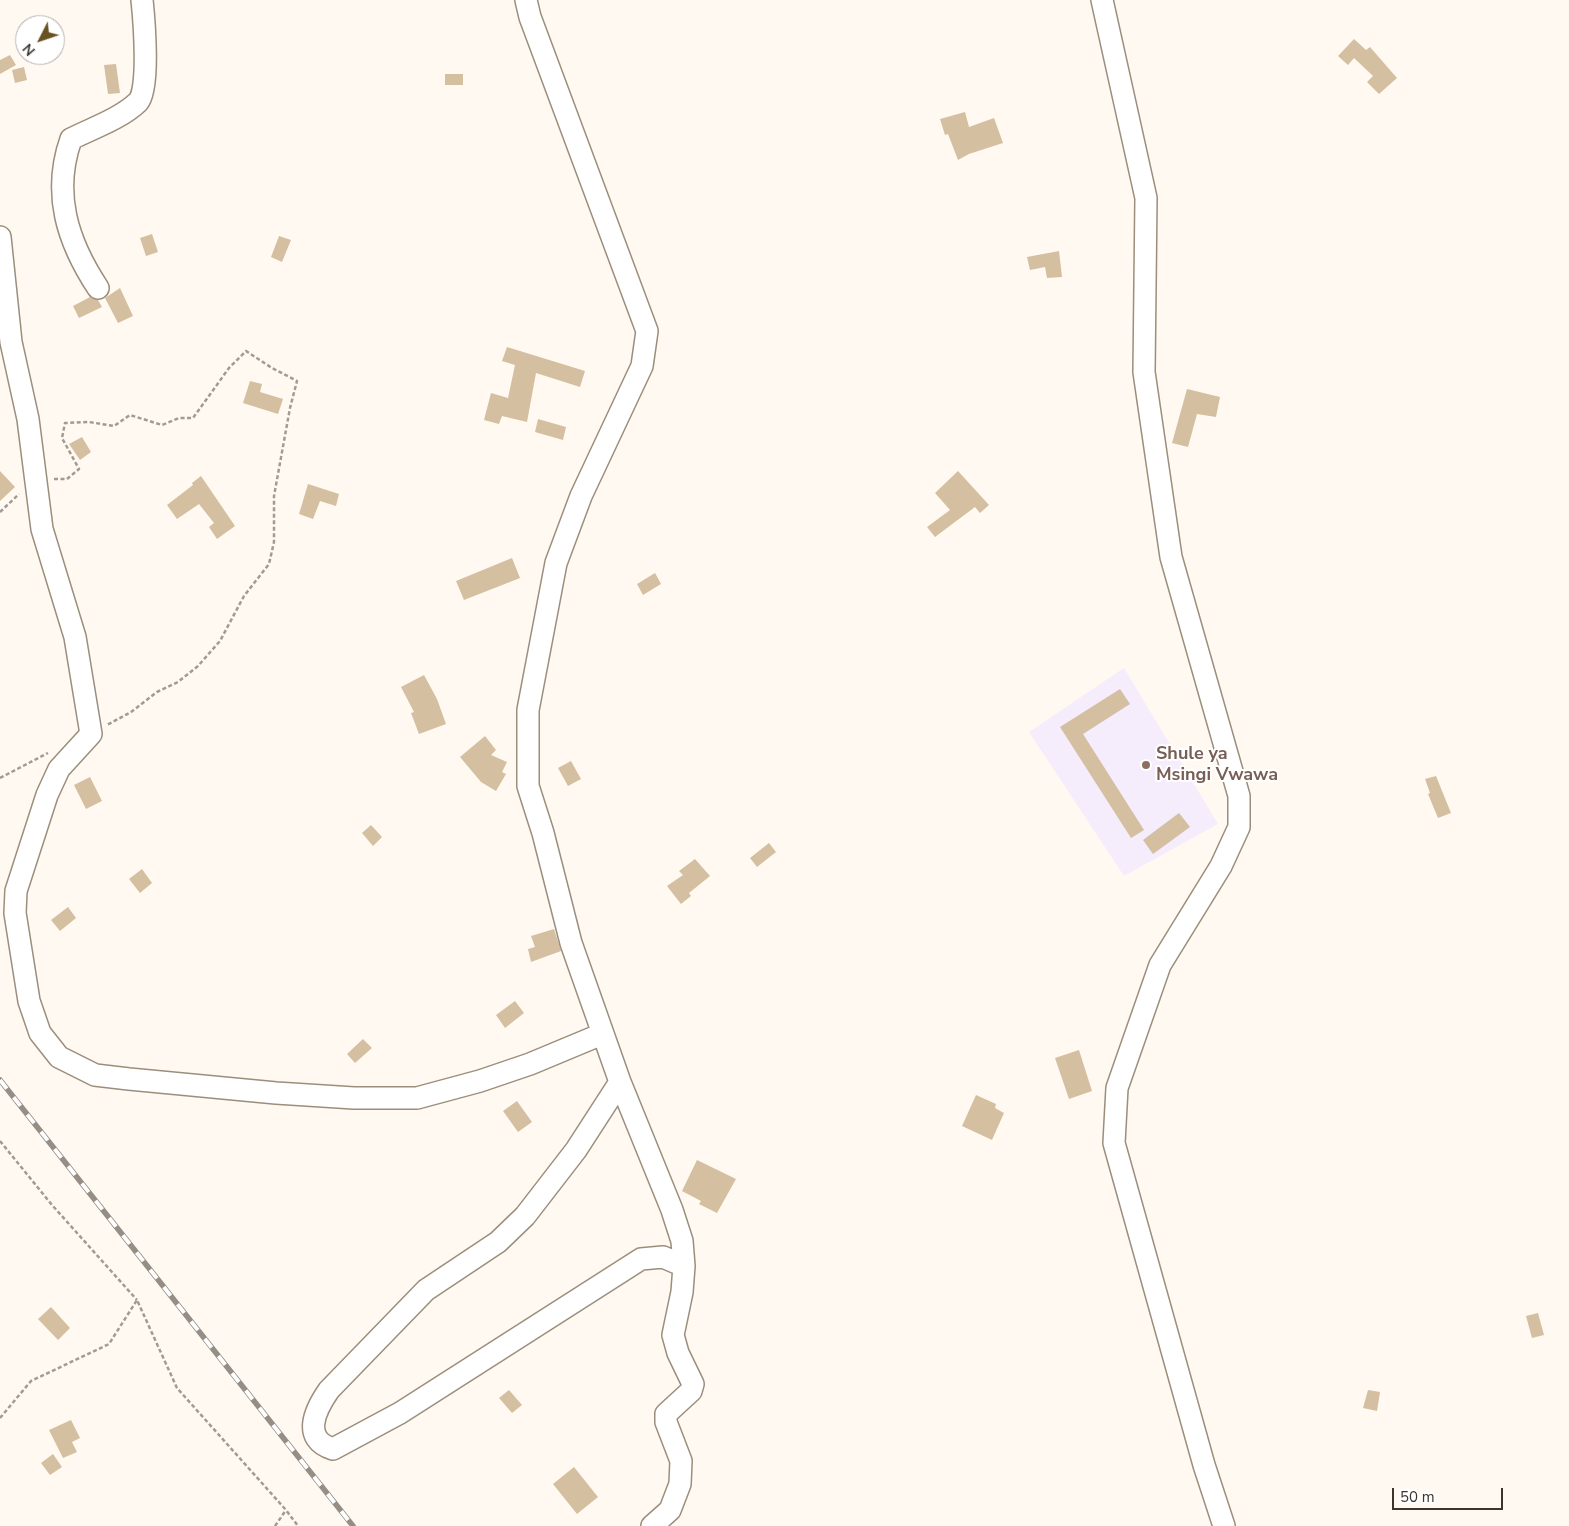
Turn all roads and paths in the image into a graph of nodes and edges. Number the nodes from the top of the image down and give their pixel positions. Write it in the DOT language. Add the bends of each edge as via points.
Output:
graph roads {
  1 [pos="142,0"];
  2 [pos="526,0"];
  3 [pos="1102,0"];
  4 [pos="0,237"];
  5 [pos="98,288"];
  6 [pos="35,480"];
  7 [pos="0,512"];
  8 [pos="91,734"];
  9 [pos="49,753"];
  10 [pos="0,778"];
  11 [pos="602,1034"];
  12 [pos="620,1082"];
  13 [pos="0,1141"];
  14 [pos="684,1266"];
  15 [pos="138,1300"];
  16 [pos="0,1418"];
  17 [pos="286,1510"];
  18 [pos="275,1526"];
  19 [pos="298,1526"];
  20 [pos="652,1526"];
  21 [pos="1224,1526"];
  1 -- 5 [label="street" via="145,36 144,84 140,100 123,114 71,139 64,160 63,204 69,232 82,265"];
  2 -- 11 [label="street" via="647,331 642,366 581,496 556,563 528,710 528,786 570,943"];
  3 -- 21 [label="street" via="1146,198 1144,372 1171,557 1239,796 1239,826 1221,866 1160,965 1117,1088 1114,1143"];
  4 -- 6 [label="street" via="11,342 28,419"];
  6 -- 7 [label="path"];
  6 -- 8 [label="street" via="42,528 75,636"];
  6 -- 8 [label="path" via="67,479 80,469 62,438 64,423 114,426 130,415 162,425 179,418 193,418 229,368 246,351 297,381 274,496 274,542 269,564 244,596 220,641 198,666 131,712"];
  8 -- 11 [label="street" via="59,769 47,795 16,891 15,913 29,1001 40,1033 58,1057 95,1075 128,1079 276,1093 417,1098 530,1064"];
  9 -- 10 [label="path"];
  11 -- 12 [label="street"];
  12 -- 14 [label="street" via="672,1210 682,1241"];
  12 -- 14 [label="street" via="576,1150 525,1216 498,1242 426,1290 329,1390 319,1404 313,1422 314,1435 324,1446 333,1449 372,1430 641,1259 663,1258"];
  13 -- 15 [label="path" via="52,1205"];
  14 -- 20 [label="street" via="673,1335 693,1384 691,1391 666,1414 681,1461 680,1484 670,1510"];
  15 -- 16 [label="path" via="109,1344 31,1381"];
  15 -- 17 [label="path" via="177,1388"];
  17 -- 18 [label="path"];
  17 -- 19 [label="path"];
}
